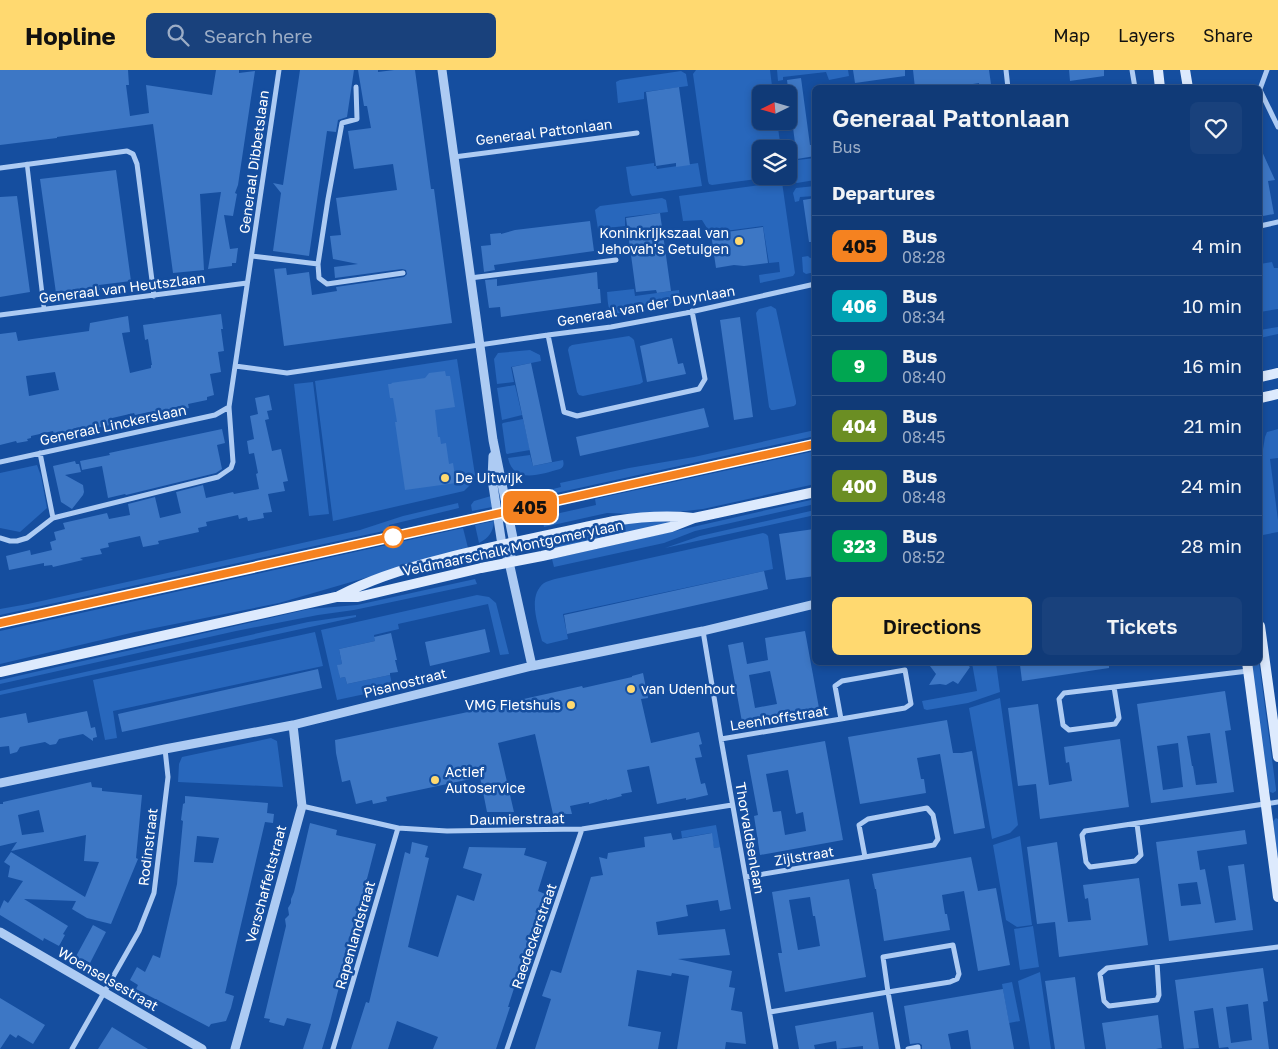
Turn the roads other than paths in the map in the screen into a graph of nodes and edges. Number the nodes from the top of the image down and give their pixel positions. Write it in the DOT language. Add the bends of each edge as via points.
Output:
graph roads {
  1 [pos="279,70"];
  2 [pos="442,70"];
  3 [pos="1006,70"];
  4 [pos="1132,70"];
  5 [pos="1158,70"];
  6 [pos="1185,70"];
  7 [pos="1267,70"];
  8 [pos="1008,85"];
  9 [pos="1134,85"];
  10 [pos="1160,85"];
  11 [pos="1188,85"];
  12 [pos="1262,85"];
  13 [pos="356,87"];
  14 [pos="1262,94"];
  15 [pos="1278,127"];
  16 [pos="637,133"];
  17 [pos="454,157"];
  18 [pos="26,164"];
  19 [pos="0,168"];
  20 [pos="1278,222"];
  21 [pos="1262,226"];
  22 [pos="252,256"];
  23 [pos="616,260"];
  24 [pos="318,264"];
  25 [pos="403,273"];
  26 [pos="470,278"];
  27 [pos="247,284"];
  28 [pos="812,285"];
  29 [pos="154,296"];
  30 [pos="44,310"];
  31 [pos="692,311"];
  32 [pos="0,315"];
  33 [pos="548,335"];
  34 [pos="480,345"];
  35 [pos="235,366"];
  36 [pos="1278,373"];
  37 [pos="1262,377"];
  38 [pos="1278,394"];
  39 [pos="1262,398"];
  40 [pos="229,407"];
  41 [pos="492,440"];
  42 [pos="40,453"];
  43 [pos="0,462"];
  44 [pos="812,493"];
  45 [pos="53,518"];
  46 [pos="694,518"];
  47 [pos="0,538"];
  48 [pos="514,543"];
  49 [pos="502,545"];
  50 [pos="509,562"];
  51 [pos="336,597"];
  52 [pos="812,605"];
  53 [pos="703,631"];
  54 [pos="1262,641"];
  55 [pos="532,666"];
  56 [pos="1247,667"];
  57 [pos="0,672"];
  58 [pos="1114,687"];
  59 [pos="841,719"];
  60 [pos="293,725"];
  61 [pos="721,739"];
  62 [pos="165,749"];
  63 [pos="1278,757"];
  64 [pos="0,784"];
  65 [pos="1278,802"];
  66 [pos="1266,804"];
  67 [pos="732,805"];
  68 [pos="302,806"];
  69 [pos="1137,824"];
  70 [pos="398,828"];
  71 [pos="582,830"];
  72 [pos="865,857"];
  73 [pos="746,877"];
  74 [pos="1278,897"];
  75 [pos="0,932"];
  76 [pos="1278,947"];
  77 [pos="1157,962"];
  78 [pos="888,992"];
  79 [pos="104,993"];
  80 [pos="770,1012"];
  81 [pos="72,1049"];
  82 [pos="202,1049"];
  83 [pos="235,1049"];
  84 [pos="333,1049"];
  85 [pos="507,1049"];
  86 [pos="776,1049"];
  87 [pos="898,1049"];
  88 [pos="908,1049"];
  89 [pos="918,1049"];
  1 -- 22 [label="street, Generaal Dibbetslaan"];
  2 -- 17 [label="street"];
  3 -- 8 [label="street"];
  4 -- 9 [label="street"];
  5 -- 10 [label="main road"];
  6 -- 11 [label="main road"];
  7 -- 12 [label="street"];
  13 -- 24 [label="street" via="357,119 342,123"];
  14 -- 15 [label="street"];
  16 -- 17 [label="street, Generaal Pattonlaan"];
  17 -- 26 [label="street"];
  18 -- 19 [label="street"];
  18 -- 29 [label="street" via="127,151 133,154"];
  18 -- 30 [label="street"];
  20 -- 21 [label="street"];
  22 -- 24 [label="street"];
  22 -- 27 [label="street, Generaal Dibbetslaan"];
  23 -- 26 [label="street"];
  24 -- 25 [label="street" via="319,278 327,284"];
  26 -- 34 [label="street"];
  27 -- 29 [label="street, Generaal van Heutszlaan"];
  27 -- 35 [label="street, Generaal Dibbetslaan"];
  28 -- 31 [label="street, Generaal van der Duynlaan"];
  29 -- 30 [label="street, Generaal van Heutszlaan"];
  30 -- 32 [label="street, Generaal van Heutszlaan"];
  31 -- 33 [label="street, Generaal van der Duynlaan"];
  31 -- 33 [label="street" via="705,379 699,389 577,416 564,412"];
  33 -- 34 [label="street, Generaal van der Duynlaan"];
  34 -- 35 [label="street, Generaal van der Duynlaan" via="287,373"];
  34 -- 41 [label="street"];
  35 -- 40 [label="street, Generaal Dibbetslaan"];
  36 -- 37 [label="main road"];
  38 -- 39 [label="main road"];
  40 -- 42 [label="street, Generaal Linckerslaan" via="215,414"];
  40 -- 45 [label="street, Generaal Dibbetslaan" via="233,462 231,468 218,477"];
  41 -- 48 [label="street"];
  41 -- 49 [label="street" via="492,479"];
  42 -- 43 [label="street, Generaal Linckerslaan"];
  42 -- 45 [label="street"];
  44 -- 46 [label="main road, Veldmaarschalk Montgomerylaan"];
  45 -- 47 [label="street" via="27,538 17,541"];
  46 -- 48 [label="main road, Veldmaarschalk Montgomerylaan" via="635,518"];
  46 -- 50 [label="main road, Veldmaarschalk Montgomerylaan" via="671,528"];
  48 -- 49 [label="main road, Veldmaarschalk Montgomerylaan"];
  48 -- 50 [label="street"];
  49 -- 50 [label="street"];
  49 -- 51 [label="main road, Veldmaarschalk Montgomerylaan" via="412,567"];
  50 -- 51 [label="main road, Veldmaarschalk Montgomerylaan" via="358,597"];
  50 -- 55 [label="street"];
  51 -- 57 [label="main road, Veldmaarschalk Montgomerylaan"];
  52 -- 53 [label="street, Pisanostraat"];
  53 -- 55 [label="street, Pisanostraat"];
  53 -- 61 [label="street, Thorvaldsenlaan"];
  54 -- 63 [label="main road"];
  55 -- 60 [label="street, Pisanostraat"];
  56 -- 58 [label="street"];
  56 -- 66 [label="main road"];
  58 -- 58 [label="street" via="1064,693 1060,699 1063,725 1069,730 1115,724 1119,718"];
  59 -- 59 [label="street, Leenhoffstraat" via="905,708 911,704 905,670 842,681 835,686"];
  59 -- 61 [label="street, Leenhoffstraat"];
  60 -- 62 [label="street, Pisanostraat"];
  60 -- 68 [label="street, Verschaffeltstraat"];
  61 -- 67 [label="street, Thorvaldsenlaan"];
  62 -- 64 [label="street, Pisanostraat"];
  62 -- 79 [label="street, Rodinstraat" via="168,778 154,893 140,931"];
  65 -- 66 [label="street"];
  66 -- 69 [label="street"];
  66 -- 74 [label="main road"];
  67 -- 71 [label="street, Daumierstraat"];
  67 -- 73 [label="street, Thorvaldsenlaan"];
  68 -- 70 [label="street, Daumierstraat"];
  68 -- 83 [label="street, Verschaffeltstraat"];
  69 -- 69 [label="street" via="1086,831 1082,835 1086,862 1090,867 1135,861 1141,856"];
  70 -- 71 [label="street, Daumierstraat" via="447,832"];
  70 -- 84 [label="street, Rapenlandstraat"];
  71 -- 85 [label="street, Raedeckerstraat"];
  72 -- 72 [label="street, Zijlstraat" via="934,844 938,839 933,815 927,808 868,819 860,825"];
  72 -- 73 [label="street, Zijlstraat"];
  73 -- 80 [label="street, Thorvaldsenlaan"];
  75 -- 79 [label="street, Woenselsestraat"];
  76 -- 77 [label="street"];
  77 -- 77 [label="street" via="1160,995 1157,1000 1109,1006 1104,1001 1100,974 1106,968"];
  78 -- 78 [label="street" via="957,979 959,974 953,944 883,957"];
  78 -- 80 [label="street"];
  78 -- 87 [label="street"];
  79 -- 81 [label="street, Rodinstraat"];
  79 -- 82 [label="street, Woenselsestraat"];
  80 -- 86 [label="street, Thorvaldsenlaan"];
  88 -- 89 [label="street"];
}
